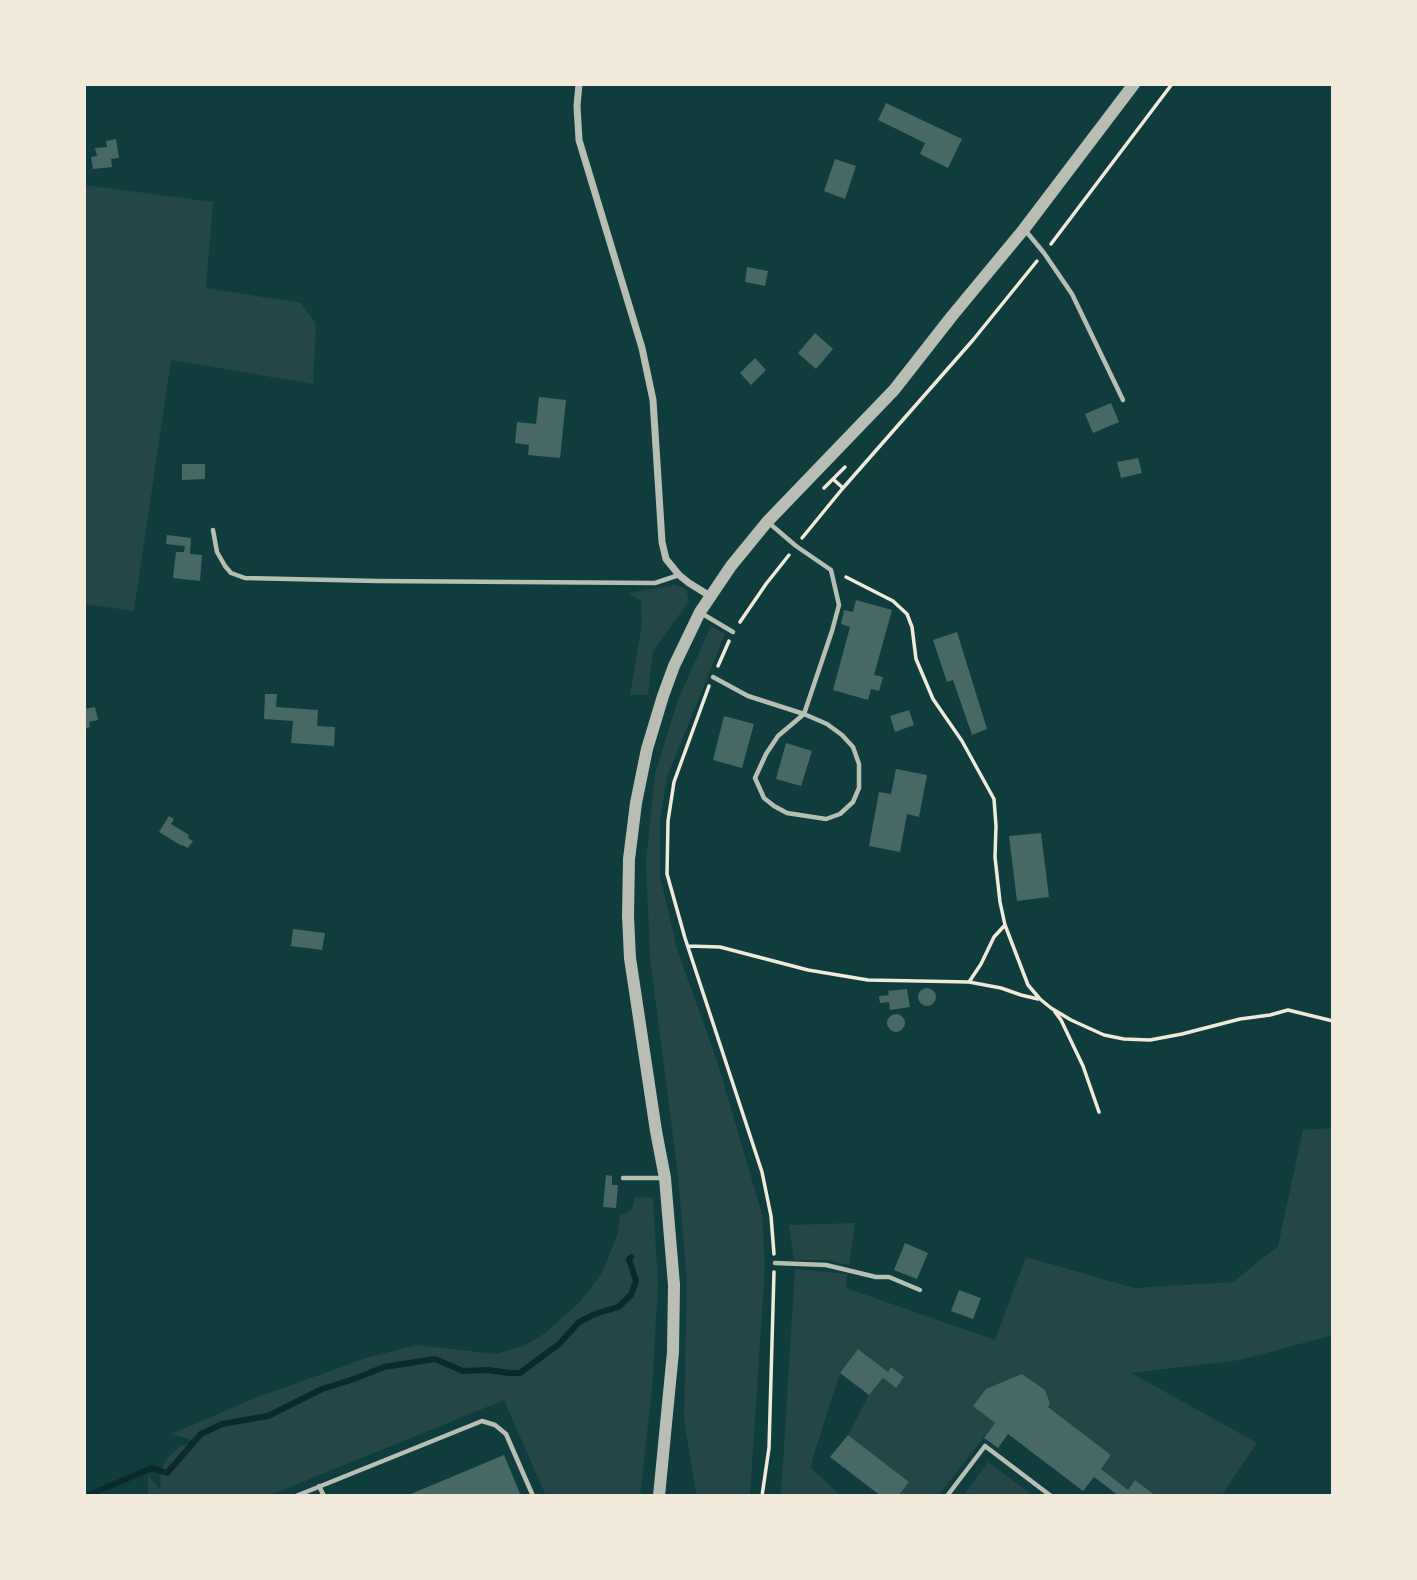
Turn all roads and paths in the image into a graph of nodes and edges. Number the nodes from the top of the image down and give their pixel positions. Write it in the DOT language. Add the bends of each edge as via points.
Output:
graph roads {
  1 [pos="579,84"];
  2 [pos="1134,84"];
  3 [pos="1172,84"];
  4 [pos="1024,229"];
  5 [pos="1044,253"];
  6 [pos="1124,400"];
  7 [pos="833,479"];
  8 [pos="843,488"];
  9 [pos="767,522"];
  10 [pos="213,530"];
  11 [pos="796,547"];
  12 [pos="831,570"];
  13 [pos="680,575"];
  14 [pos="710,596"];
  15 [pos="700,612"];
  16 [pos="733,632"];
  17 [pos="713,677"];
  18 [pos="804,714"];
  19 [pos="1005,925"];
  20 [pos="688,947"];
  21 [pos="969,982"];
  22 [pos="1040,999"];
  23 [pos="1051,1008"];
  24 [pos="1333,1021"];
  25 [pos="1099,1112"];
  26 [pos="623,1178"];
  27 [pos="665,1178"];
  28 [pos="775,1263"];
  29 [pos="920,1290"];
  30 [pos="319,1486"];
  31 [pos="296,1496"];
  32 [pos="324,1496"];
  33 [pos="533,1496"];
  34 [pos="659,1496"];
  35 [pos="762,1496"];
  36 [pos="947,1496"];
  37 [pos="1051,1496"];
  1 -- 13 [label="street" via="579,140 642,348 653,400 662,542 666,559"];
  2 -- 4 [label="street"];
  3 -- 5 [label="path"];
  4 -- 5 [label="lane"];
  4 -- 9 [label="street" via="894,390"];
  5 -- 6 [label="lane" via="1072,294"];
  5 -- 8 [label="path"];
  7 -- 8 [label="path"];
  8 -- 11 [label="path"];
  9 -- 11 [label="lane"];
  9 -- 14 [label="street"];
  10 -- 13 [label="lane" via="225,566 245,578 655,583"];
  11 -- 12 [label="lane"];
  11 -- 16 [label="path"];
  12 -- 18 [label="lane" via="839,605"];
  12 -- 19 [label="path" via="893,601 907,614 916,659 933,699 994,799 995,857"];
  13 -- 14 [label="street"];
  14 -- 15 [label="street"];
  15 -- 16 [label="lane"];
  15 -- 27 [label="street" via="670,676 647,749 629,859 630,958"];
  16 -- 17 [label="path"];
  17 -- 18 [label="lane" via="748,696"];
  17 -- 20 [label="path" via="674,782 668,821 667,874"];
  18 -- 18 [label="lane" via="842,735 859,764 859,788 853,802 840,814 825,819 787,813 774,806 764,798 755,778 778,736"];
  19 -- 21 [label="path" via="993,937"];
  19 -- 22 [label="path" via="1028,985"];
  20 -- 21 [label="path" via="720,947 868,980"];
  20 -- 28 [label="path" via="762,1172"];
  21 -- 22 [label="path"];
  22 -- 23 [label="path"];
  23 -- 24 [label="path" via="1104,1035 1124,1039 1150,1040 1288,1010"];
  23 -- 25 [label="path" via="1079,1056"];
  26 -- 27 [label="lane"];
  27 -- 34 [label="street" via="674,1285 673,1352"];
  28 -- 29 [label="lane" via="826,1265 889,1277"];
  28 -- 35 [label="path" via="769,1448"];
  30 -- 31 [label="lane"];
  30 -- 32 [label="lane"];
  30 -- 33 [label="lane" via="482,1421 506,1434"];
  36 -- 37 [label="lane" via="985,1446"];
}
